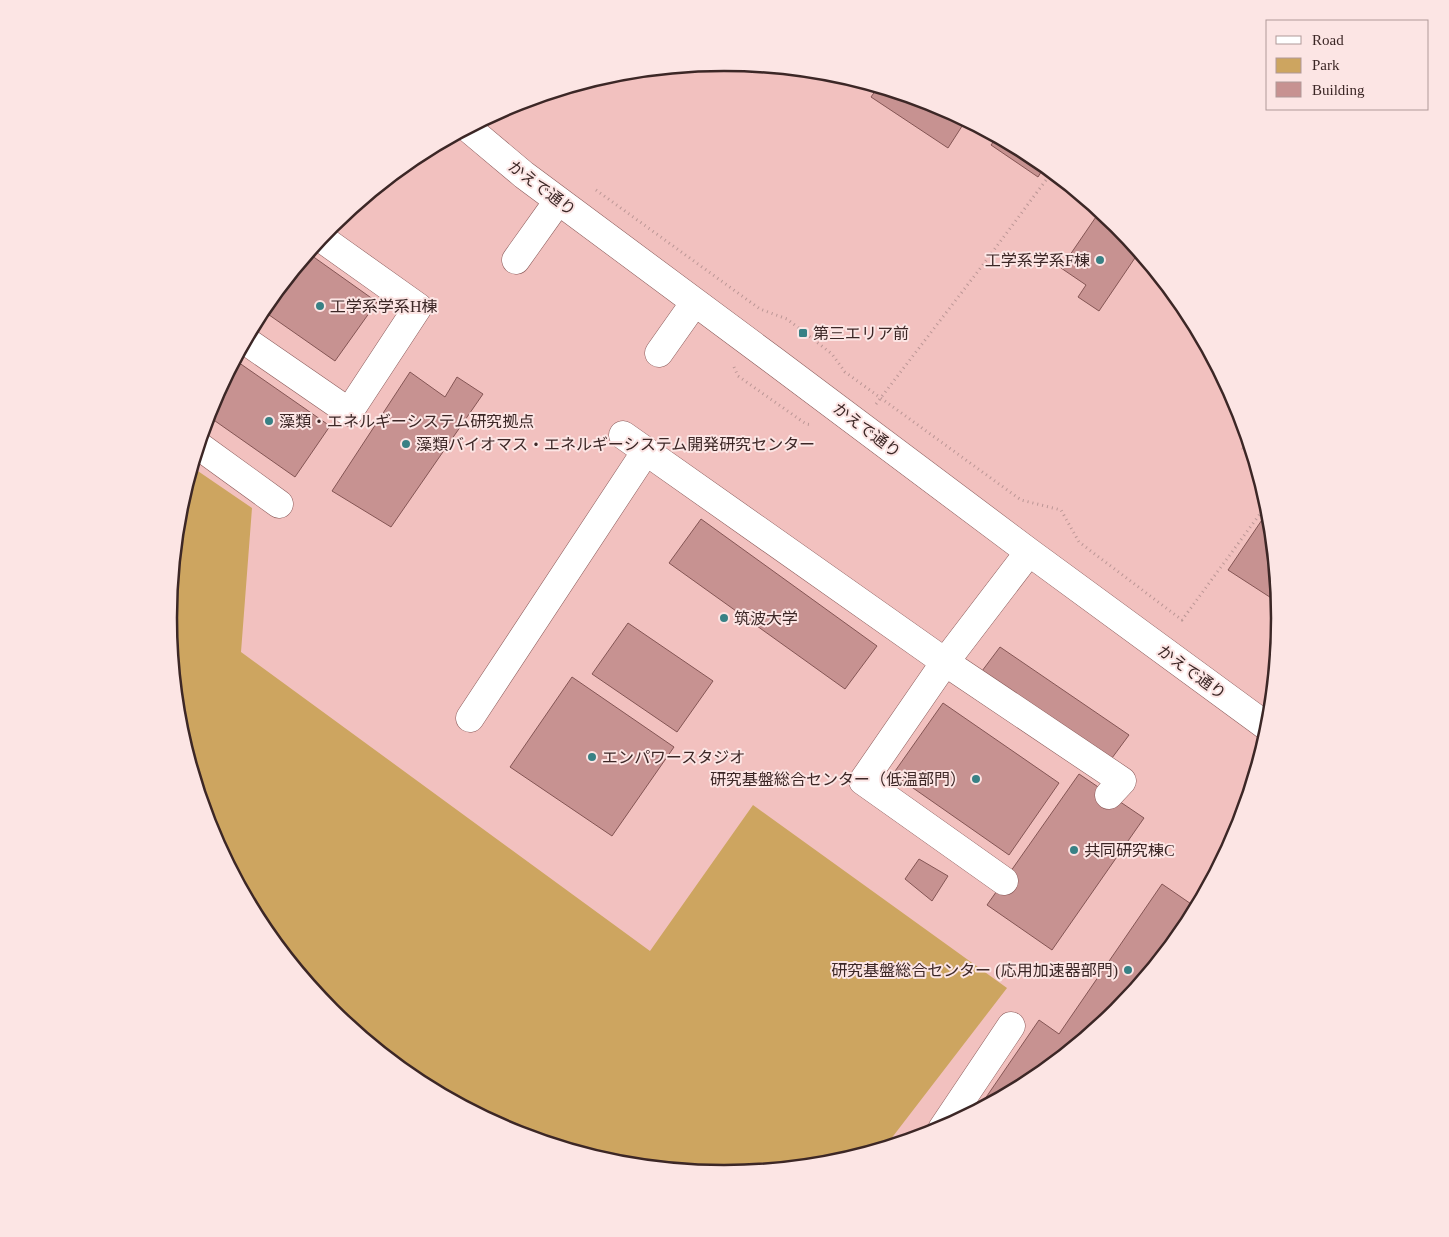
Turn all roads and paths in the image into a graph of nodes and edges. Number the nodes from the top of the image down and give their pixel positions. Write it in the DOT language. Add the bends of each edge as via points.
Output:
graph roads {
  1 [pos="474,133"];
  2 [pos="1048,177"];
  3 [pos="594,190"];
  4 [pos="558,201"];
  5 [pos="328,243"];
  6 [pos="516,260"];
  7 [pos="695,302"];
  8 [pos="251,345"];
  9 [pos="659,354"];
  10 [pos="881,398"];
  11 [pos="623,435"];
  12 [pos="1242,448"];
  13 [pos="204,450"];
  14 [pos="1245,450"];
  15 [pos="646,451"];
  16 [pos="279,504"];
  17 [pos="1261,512"];
  18 [pos="1029,552"];
  19 [pos="944,662"];
  20 [pos="470,718"];
  21 [pos="1262,722"];
  22 [pos="1109,795"];
  23 [pos="1004,881"];
  24 [pos="1011,1026"];
  25 [pos="950,1117"];
  1 -- 4 [label="street, かえで通り"];
  2 -- 10 [label="path"];
  3 -- 10 [label="path" via="760,310 787,319 832,354 845,372"];
  4 -- 6 [label="street"];
  4 -- 7 [label="street, かえで通り"];
  5 -- 8 [label="street" via="418,307 349,412"];
  7 -- 9 [label="street"];
  7 -- 18 [label="street, かえで通り"];
  10 -- 17 [label="path" via="1021,500 1061,510 1079,542 1182,620"];
  11 -- 15 [label="street"];
  12 -- 14 [label="path"];
  13 -- 16 [label="street"];
  15 -- 19 [label="street"];
  15 -- 20 [label="street"];
  18 -- 19 [label="street"];
  18 -- 21 [label="street, かえで通り"];
  19 -- 22 [label="street" via="1122,781"];
  19 -- 23 [label="street" via="864,781"];
  24 -- 25 [label="street"];
}
